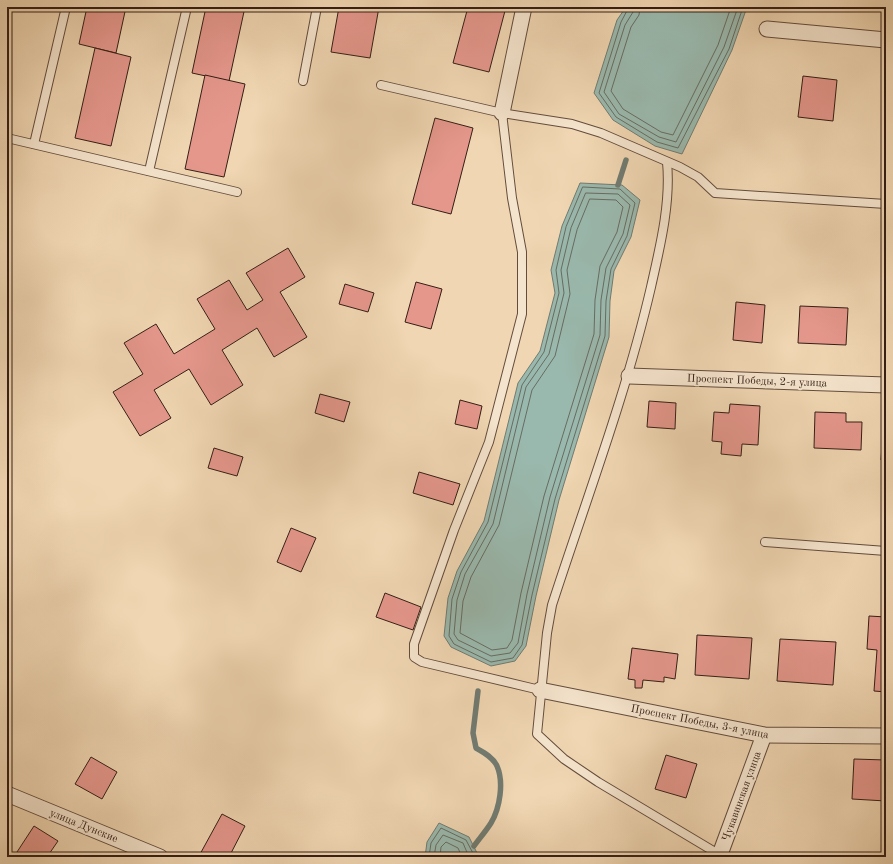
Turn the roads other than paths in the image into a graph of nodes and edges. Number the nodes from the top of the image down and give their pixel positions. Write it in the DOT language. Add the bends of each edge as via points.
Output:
graph roads {
  1 [pos="66,7"];
  2 [pos="187,7"];
  3 [pos="317,7"];
  4 [pos="524,7"];
  5 [pos="767,29"];
  6 [pos="886,40"];
  7 [pos="304,81"];
  8 [pos="381,85"];
  9 [pos="502,113"];
  10 [pos="7,138"];
  11 [pos="34,144"];
  12 [pos="667,162"];
  13 [pos="150,171"];
  14 [pos="237,192"];
  15 [pos="886,204"];
  16 [pos="629,376"];
  17 [pos="886,385"];
  18 [pos="766,542"];
  19 [pos="886,552"];
  20 [pos="540,690"];
  21 [pos="764,735"];
  22 [pos="886,736"];
  23 [pos="7,794"];
  24 [pos="719,856"];
  25 [pos="160,857"];
  1 -- 11 [label="lane"];
  2 -- 13 [label="lane"];
  3 -- 7 [label="lane"];
  4 -- 9 [label="street"];
  5 -- 6 [label="street"];
  8 -- 9 [label="lane"];
  9 -- 12 [label="lane" via="572,124 627,143"];
  9 -- 20 [label="lane" via="512,198 522,252 522,314 489,442 454,530 414,644 414,657 422,662"];
  10 -- 11 [label="lane"];
  11 -- 13 [label="lane"];
  12 -- 15 [label="lane" via="698,177 715,193"];
  12 -- 16 [label="lane" via="666,203 659,253"];
  13 -- 14 [label="lane"];
  16 -- 17 [label="street, Проспект Победы, 2-я улица"];
  16 -- 20 [label="lane" via="620,396 552,605"];
  18 -- 19 [label="lane"];
  20 -- 21 [label="street, Проспект Победы, 3-я улица"];
  20 -- 24 [label="lane" via="537,734 564,759 598,782"];
  21 -- 22 [label="street, Проспект Победы, 3-я улица"];
  21 -- 24 [label="street, Чукавинская улица"];
  23 -- 25 [label="street, улица Дунские"];
}
